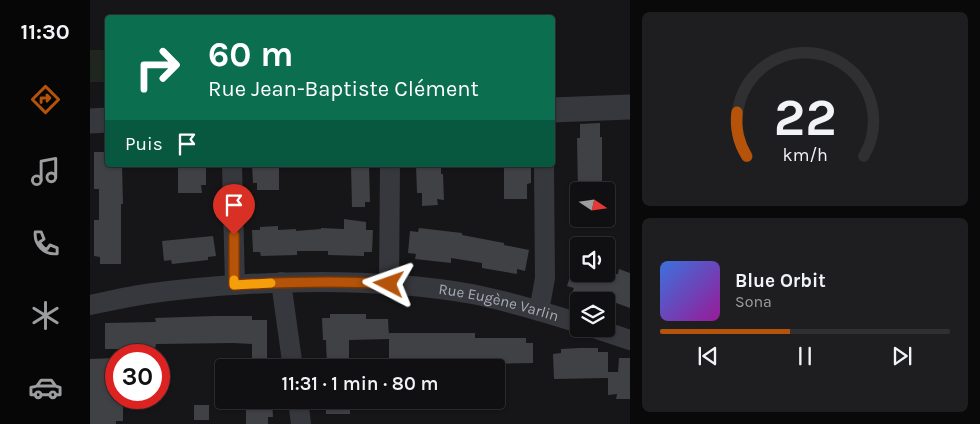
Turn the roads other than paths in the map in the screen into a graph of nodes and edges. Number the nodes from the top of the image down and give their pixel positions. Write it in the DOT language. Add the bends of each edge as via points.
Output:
graph roads {
  1 [pos="630,107"];
  2 [pos="555,110"];
  3 [pos="105,120"];
  4 [pos="90,121"];
  5 [pos="232,167"];
  6 [pos="390,167"];
  7 [pos="544,167"];
  8 [pos="281,282"];
  9 [pos="389,284"];
  10 [pos="234,285"];
  11 [pos="90,305"];
  12 [pos="539,311"];
  13 [pos="570,320"];
  14 [pos="615,335"];
  15 [pos="630,340"];
  16 [pos="292,359"];
  17 [pos="299,409"];
  18 [pos="301,424"];
  1 -- 2 [label="street"];
  3 -- 4 [label="street"];
  5 -- 10 [label="street"];
  6 -- 9 [label="street"];
  7 -- 12 [label="street" via="545,278"];
  8 -- 9 [label="street, Rue Eugène Varlin"];
  8 -- 10 [label="street, Rue Eugène Varlin"];
  8 -- 16 [label="street"];
  9 -- 12 [label="street, Rue Eugène Varlin" via="473,294"];
  10 -- 11 [label="street, Rue Eugène Varlin" via="146,294"];
  12 -- 13 [label="street, Rue Eugène Varlin"];
  14 -- 15 [label="street"];
  17 -- 18 [label="street"];
}
